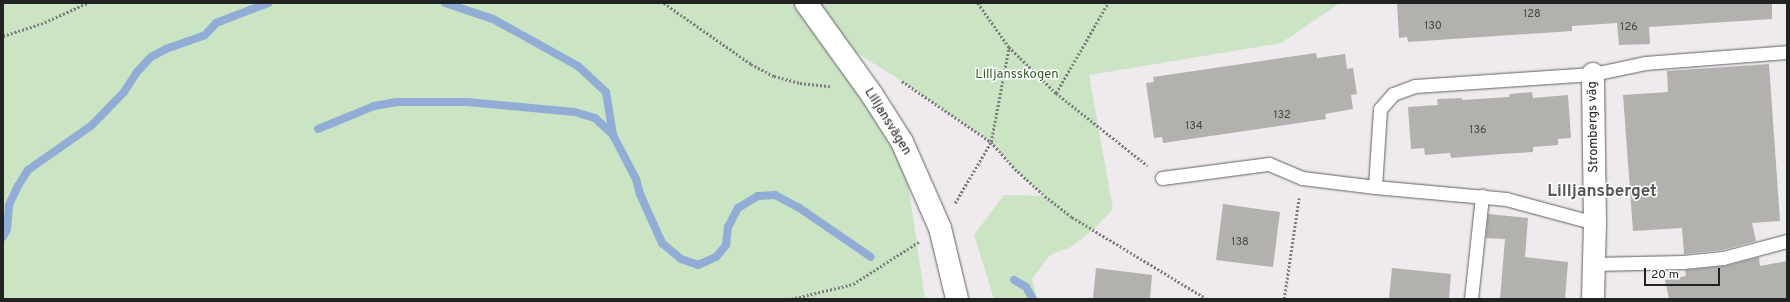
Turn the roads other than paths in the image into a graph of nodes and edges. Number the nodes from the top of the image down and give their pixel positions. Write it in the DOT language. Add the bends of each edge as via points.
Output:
graph roads {
  1 [pos="806,3"];
  2 [pos="1787,52"];
  3 [pos="1593,74"];
  4 [pos="1162,178"];
  5 [pos="1375,187"];
  6 [pos="1482,196"];
  7 [pos="1595,223"];
  8 [pos="1787,242"];
  9 [pos="1594,264"];
  10 [pos="957,299"];
  11 [pos="1471,299"];
  12 [pos="1593,299"];
  1 -- 10 [label="street, Lilljansvägen" via="902,142 940,228"];
  2 -- 3 [label="lane" via="1646,63"];
  3 -- 5 [label="lane" via="1415,86 1393,94 1380,109"];
  3 -- 7 [label="street, Strombergs väg"];
  4 -- 5 [label="lane" via="1269,164 1302,178"];
  5 -- 6 [label="lane"];
  6 -- 7 [label="lane" via="1506,199"];
  6 -- 11 [label="lane"];
  7 -- 9 [label="street, Strombergs väg"];
  8 -- 9 [label="lane" via="1723,258 1683,262"];
  9 -- 12 [label="street, Strombergs väg"];
}
